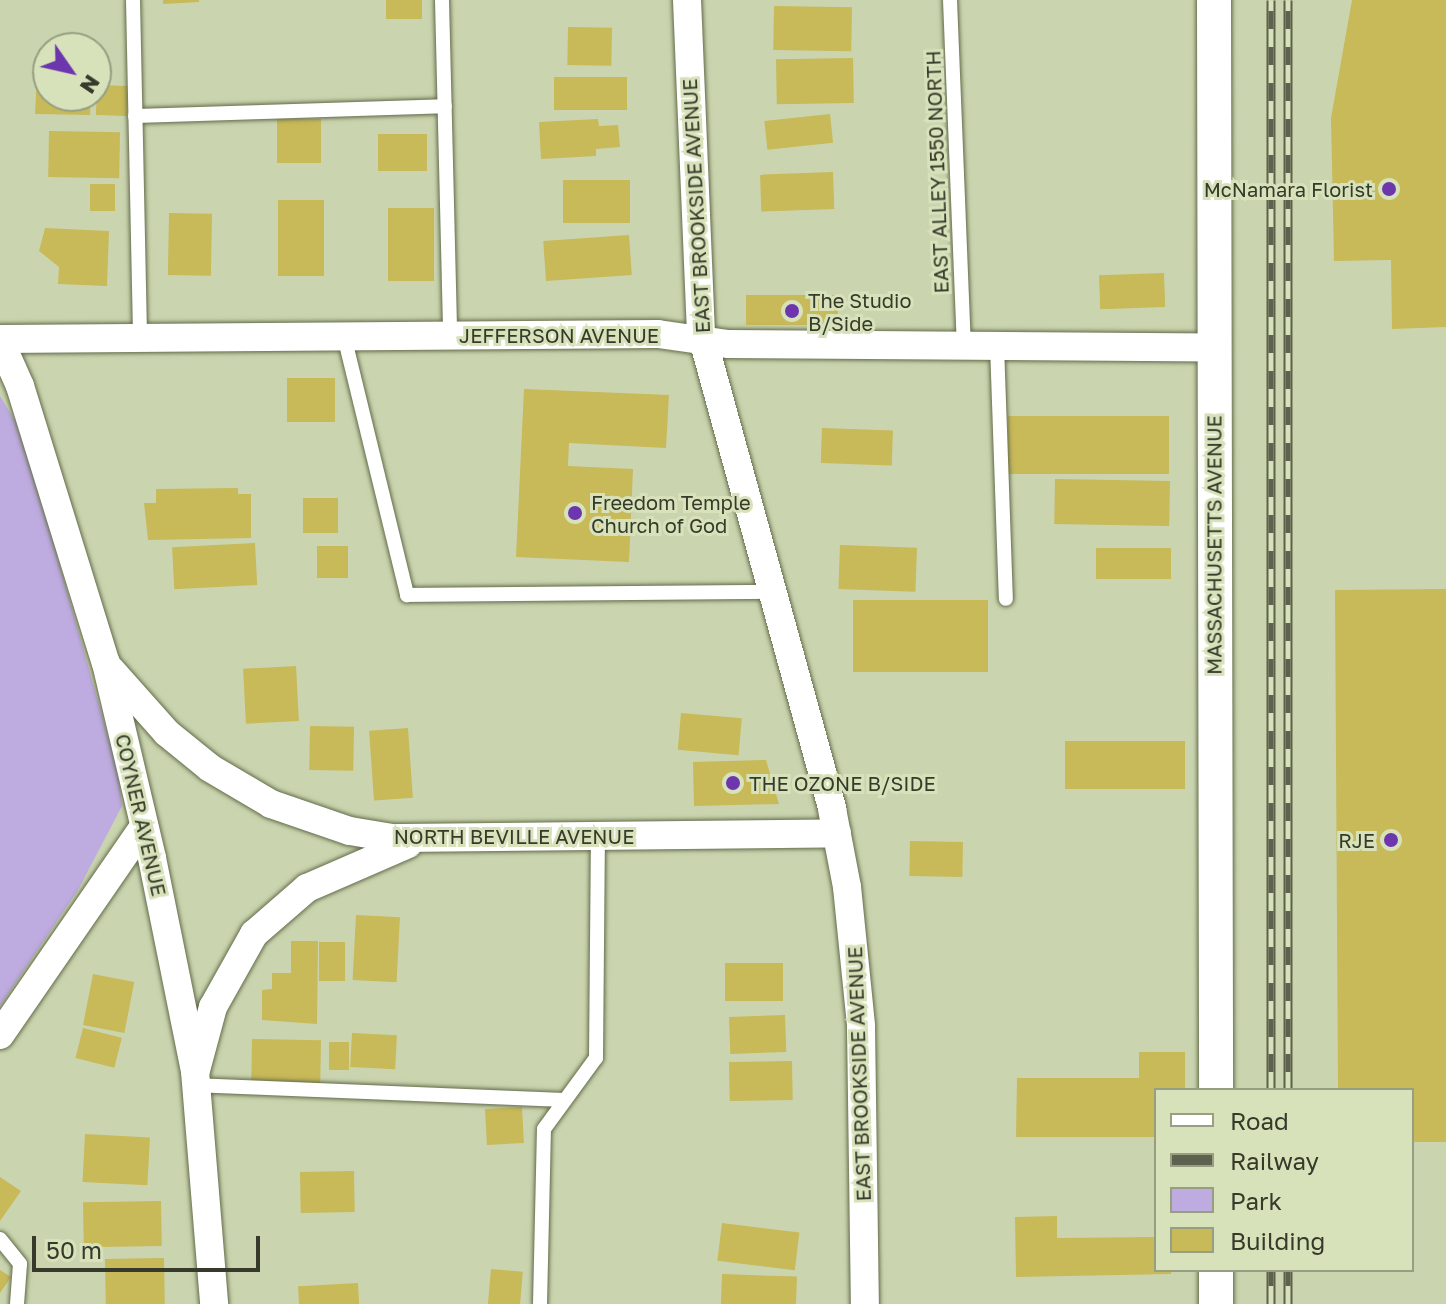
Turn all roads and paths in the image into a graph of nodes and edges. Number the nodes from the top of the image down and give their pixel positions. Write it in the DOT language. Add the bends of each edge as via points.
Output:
graph roads {
  1 [pos="133,0"];
  2 [pos="442,0"];
  3 [pos="687,0"];
  4 [pos="950,0"];
  5 [pos="1214,0"];
  6 [pos="445,106"];
  7 [pos="135,116"];
  8 [pos="344,336"];
  9 [pos="450,336"];
  10 [pos="140,338"];
  11 [pos="0,340"];
  12 [pos="703,342"];
  13 [pos="964,343"];
  14 [pos="997,345"];
  15 [pos="1214,347"];
  16 [pos="770,592"];
  17 [pos="1006,599"];
  18 [pos="106,663"];
  19 [pos="144,826"];
  20 [pos="837,833"];
  21 [pos="598,836"];
  22 [pos="428,838"];
  23 [pos="0,1035"];
  24 [pos="194,1080"];
  25 [pos="1216,1088"];
  26 [pos="564,1100"];
  27 [pos="0,1239"];
  28 [pos="1216,1272"];
  29 [pos="17,1304"];
  30 [pos="214,1304"];
  31 [pos="540,1304"];
  32 [pos="865,1304"];
  33 [pos="1216,1304"];
  1 -- 7 [label="lane"];
  2 -- 6 [label="lane"];
  3 -- 12 [label="street, EAST BROOKSIDE AVENUE"];
  4 -- 13 [label="lane, EAST ALLEY 1550 NORTH"];
  5 -- 15 [label="street, MASSACHUSETTS AVENUE"];
  6 -- 7 [label="lane"];
  6 -- 9 [label="lane"];
  7 -- 10 [label="lane"];
  8 -- 9 [label="street, JEFFERSON AVENUE"];
  8 -- 10 [label="street, JEFFERSON AVENUE"];
  8 -- 16 [label="lane" via="407,595"];
  9 -- 12 [label="street, JEFFERSON AVENUE" via="658,334"];
  10 -- 11 [label="street, JEFFERSON AVENUE"];
  11 -- 18 [label="street, COYNER AVENUE" via="20,386"];
  12 -- 13 [label="street, JEFFERSON AVENUE"];
  12 -- 16 [label="street, EAST BROOKSIDE AVENUE"];
  13 -- 14 [label="street, JEFFERSON AVENUE"];
  14 -- 15 [label="street, JEFFERSON AVENUE"];
  14 -- 17 [label="lane"];
  15 -- 25 [label="street, MASSACHUSETTS AVENUE"];
  16 -- 20 [label="street, EAST BROOKSIDE AVENUE"];
  18 -- 19 [label="street, COYNER AVENUE"];
  18 -- 22 [label="street, NORTH BEVILLE AVENUE" via="167,733 245,790 297,815 350,831"];
  19 -- 23 [label="street"];
  19 -- 24 [label="street, COYNER AVENUE"];
  20 -- 21 [label="street, NORTH BEVILLE AVENUE"];
  20 -- 32 [label="street, EAST BROOKSIDE AVENUE" via="859,994"];
  21 -- 22 [label="street, NORTH BEVILLE AVENUE"];
  21 -- 26 [label="lane" via="596,1058"];
  22 -- 24 [label="street" via="382,851 331,875 274,914 231,968 213,1007"];
  24 -- 26 [label="lane"];
  24 -- 30 [label="street, COYNER AVENUE"];
  26 -- 31 [label="lane" via="544,1129 540,1148"];
  27 -- 29 [label="lane" via="20,1264"];
  28 -- 33 [label="street"];
}
